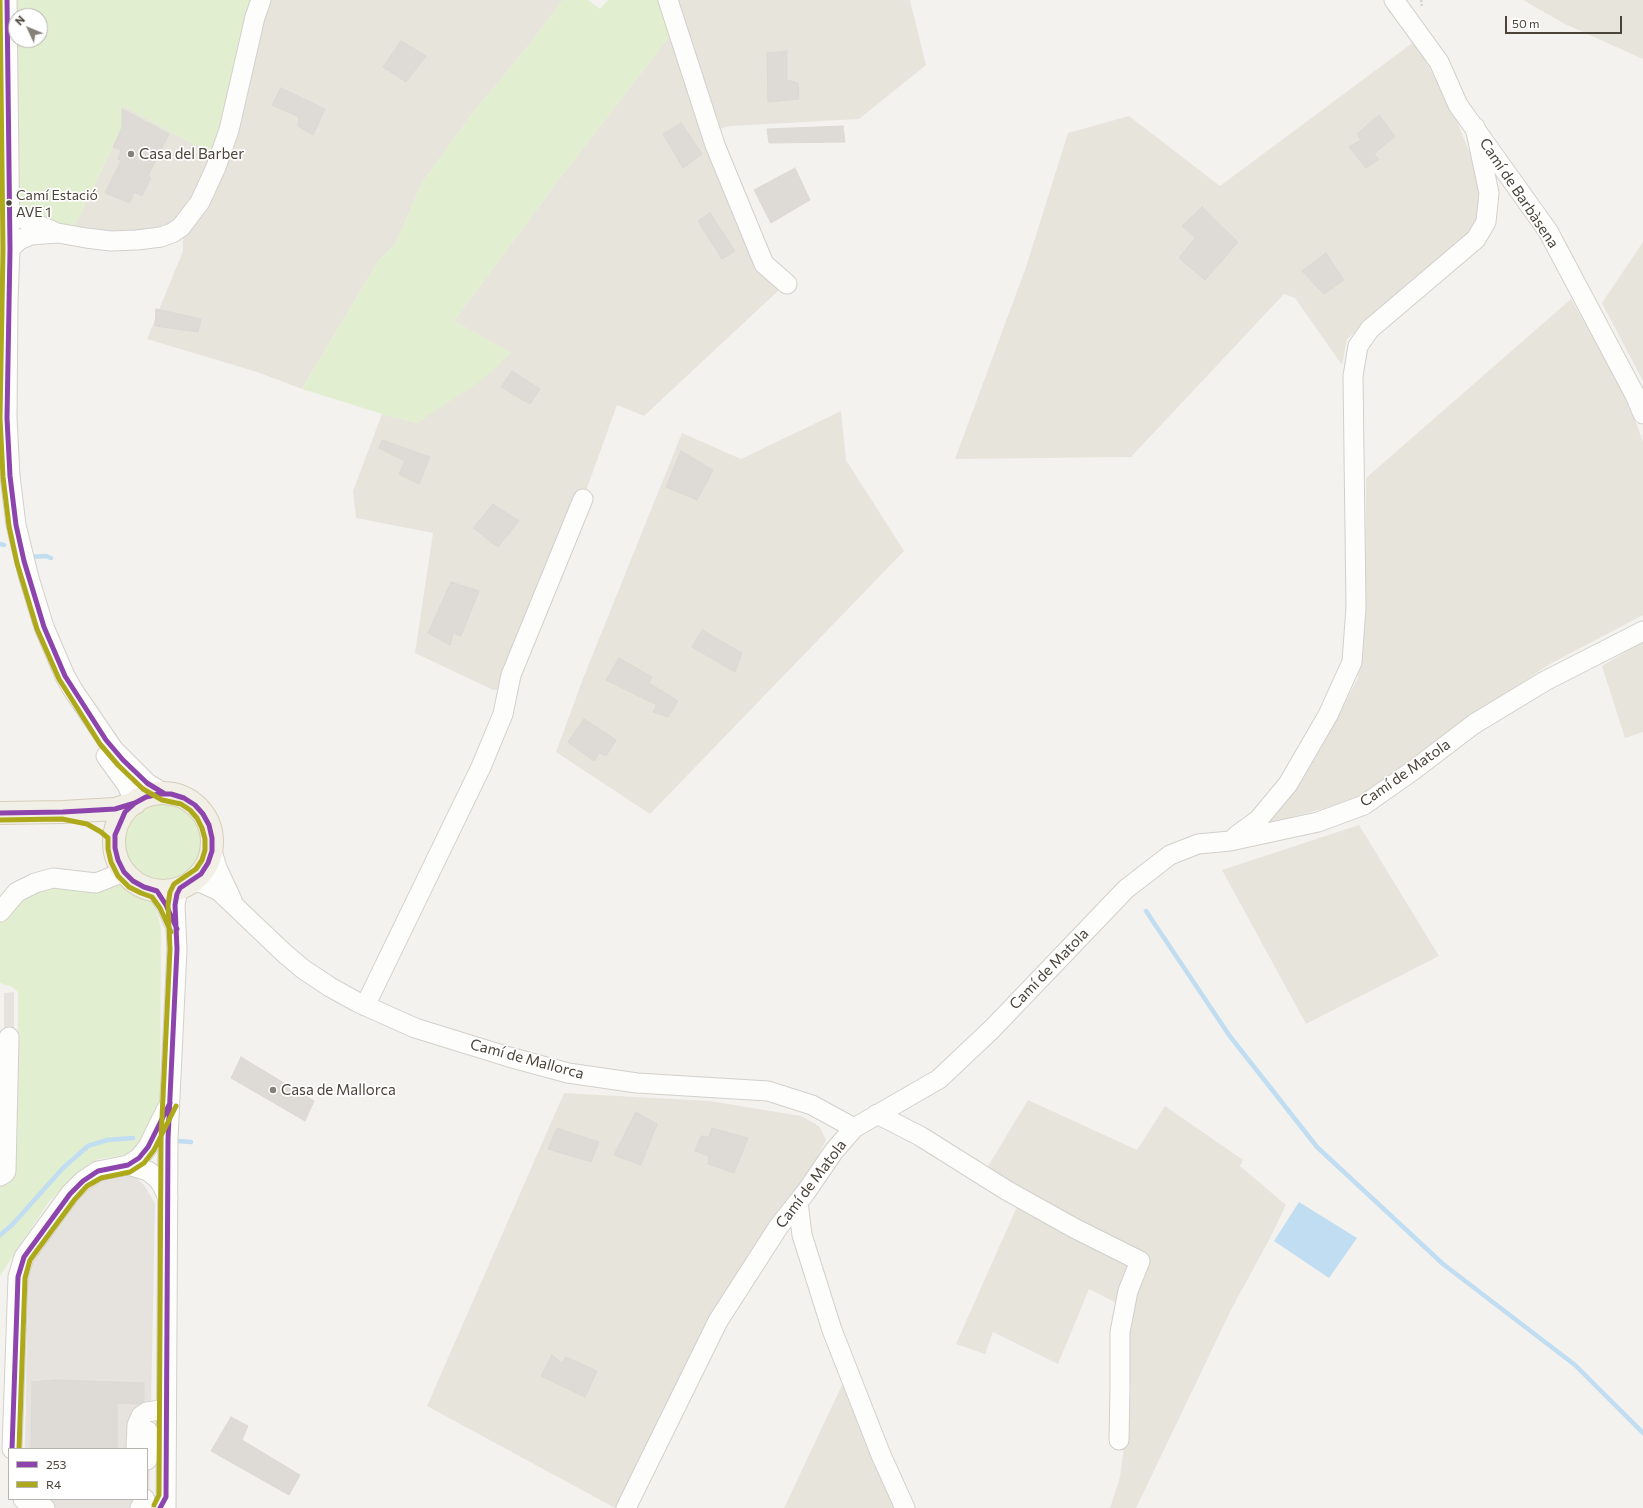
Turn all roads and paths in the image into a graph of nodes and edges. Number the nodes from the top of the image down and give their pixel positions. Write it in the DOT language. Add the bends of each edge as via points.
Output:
graph roads {
  1 [pos="0,0"];
  2 [pos="7,0"];
  3 [pos="261,0"];
  4 [pos="668,0"];
  5 [pos="1394,0"];
  6 [pos="1475,127"];
  7 [pos="6,213"];
  8 [pos="58,233"];
  9 [pos="10,249"];
  10 [pos="787,284"];
  11 [pos="1643,414"];
  12 [pos="583,499"];
  13 [pos="1643,631"];
  14 [pos="165,794"];
  15 [pos="135,803"];
  16 [pos="63,812"];
  17 [pos="0,813"];
  18 [pos="115,835"];
  19 [pos="1230,841"];
  20 [pos="212,851"];
  21 [pos="124,872"];
  22 [pos="185,885"];
  23 [pos="157,891"];
  24 [pos="234,904"];
  25 [pos="0,912"];
  26 [pos="177,929"];
  27 [pos="365,1006"];
  28 [pos="9,1037"];
  29 [pos="170,1103"];
  30 [pos="877,1114"];
  31 [pos="854,1128"];
  32 [pos="128,1165"];
  33 [pos="0,1176"];
  34 [pos="168,1198"];
  35 [pos="798,1202"];
  36 [pos="166,1412"];
  37 [pos="1119,1440"];
  38 [pos="12,1448"];
  39 [pos="136,1448"];
  40 [pos="148,1448"];
  41 [pos="24,1500"];
  42 [pos="164,1504"];
  43 [pos="45,1508"];
  44 [pos="626,1508"];
  45 [pos="905,1508"];
  1 -- 7 [label="street"];
  2 -- 7 [label="street"];
  3 -- 8 [label="street" via="229,130 216,167 200,202 181,227 161,237 137,240 111,241"];
  4 -- 10 [label="street" via="715,145 764,264"];
  5 -- 6 [label="street, Camí de Barbàsena" via="1439,62 1458,105"];
  6 -- 11 [label="street, Camí de Barbàsena" via="1548,230"];
  6 -- 19 [label="street" via="1489,193 1486,222 1476,238 1370,329 1358,346 1354,376 1356,607 1352,662 1328,715 1288,784 1258,820"];
  7 -- 8 [label="street"];
  7 -- 9 [label="street"];
  7 -- 15 [label="street" via="2,450 19,568 34,617 62,686 76,714 127,785"];
  8 -- 9 [label="street" via="31,235 19,240"];
  9 -- 14 [label="street" via="7,392 10,476 16,525 29,578 52,648 73,690 114,750 147,783"];
  12 -- 27 [label="street" via="511,675 503,714 481,767"];
  13 -- 19 [label="street, Camí de Matola" via="1545,681 1474,724 1364,805 1318,822"];
  14 -- 15 [label="main road" via="146,797"];
  14 -- 20 [label="main road" via="184,798 195,804 209,825"];
  15 -- 16 [label="main road" via="115,809"];
  15 -- 18 [label="main road" via="125,812"];
  16 -- 17 [label="main road"];
  16 -- 18 [label="main road" via="90,818"];
  18 -- 21 [label="main road" via="115,848"];
  19 -- 30 [label="street, Camí de Matola" via="1198,844 1170,855 1126,889 992,1029 939,1079"];
  20 -- 22 [label="main road" via="201,874"];
  20 -- 24 [label="street, Camí de Mallorca"];
  21 -- 23 [label="main road" via="133,881"];
  21 -- 25 [label="street" via="96,883 53,878 35,883 18,892"];
  22 -- 23 [label="main road" via="168,891"];
  22 -- 24 [label="street, Camí de Mallorca" via="202,883 212,886"];
  22 -- 26 [label="street" via="177,894 175,905"];
  23 -- 26 [label="street"];
  24 -- 27 [label="street, Camí de Mallorca" via="303,969"];
  26 -- 29 [label="street"];
  27 -- 31 [label="street, Camí de Mallorca" via="415,1028 568,1073 637,1083 768,1090 812,1105"];
  28 -- 33 [label="street" via="6,1171"];
  29 -- 32 [label="street" via="148,1147 139,1158"];
  29 -- 34 [label="street"];
  30 -- 31 [label="street, Camí de Matola"];
  30 -- 37 [label="street" via="920,1136 1013,1194 1140,1261 1128,1291 1120,1332"];
  31 -- 35 [label="street, Camí de Matola" via="834,1151"];
  32 -- 34 [label="street" via="148,1171 158,1179"];
  32 -- 38 [label="street" via="98,1171 83,1181 70,1194 24,1257 18,1277"];
  34 -- 36 [label="street"];
  35 -- 44 [label="street, Camí de Matola" via="779,1226 718,1321"];
  35 -- 45 [label="street" via="802,1235 832,1330 881,1455"];
  36 -- 39 [label="street" via="147,1412 141,1416 137,1425"];
  36 -- 40 [label="street" via="152,1416 149,1422"];
  36 -- 42 [label="street"];
  41 -- 43 [label="street"];
}
